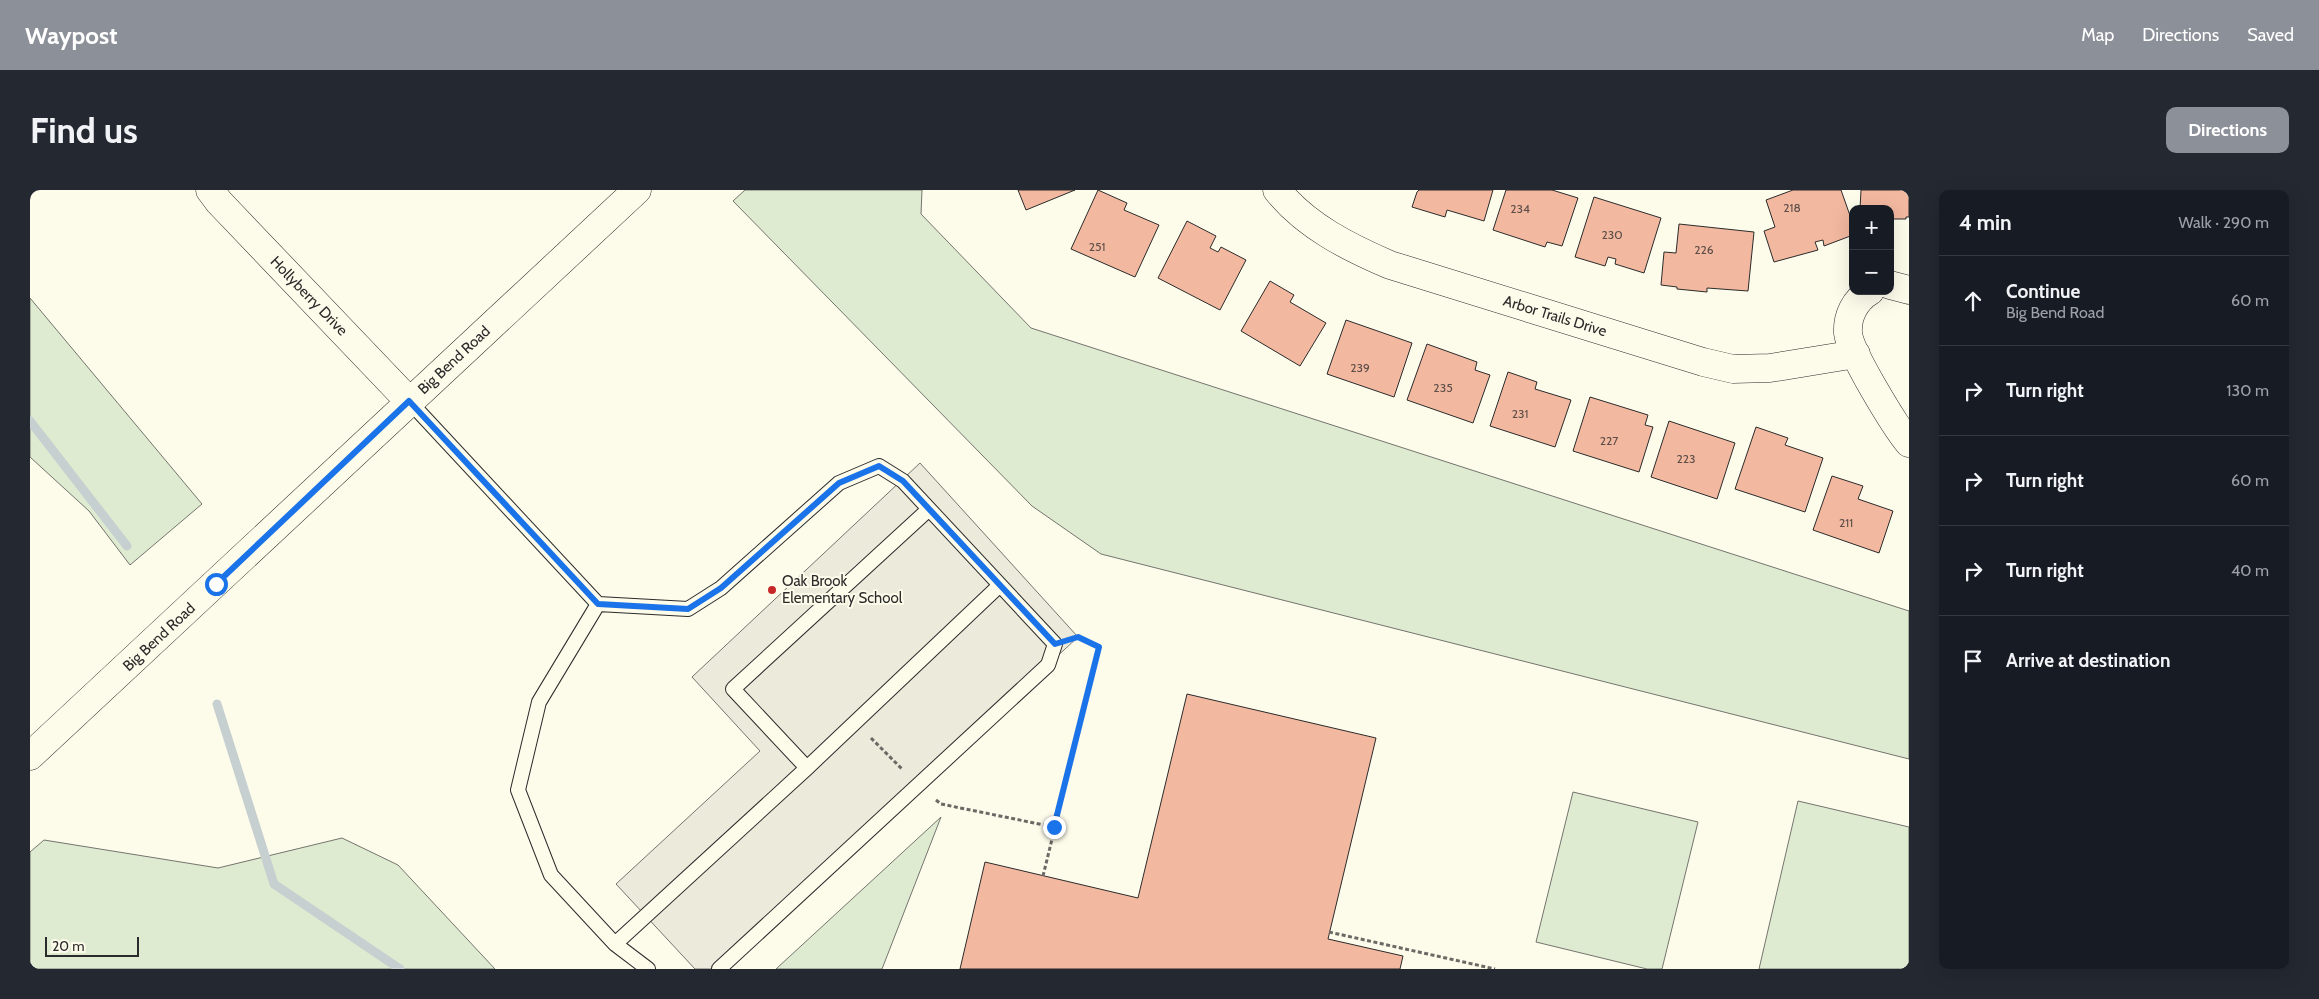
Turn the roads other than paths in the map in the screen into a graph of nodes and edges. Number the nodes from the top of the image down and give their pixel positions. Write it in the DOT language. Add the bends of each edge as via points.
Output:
graph roads {
  1 [pos="637,190"];
  2 [pos="1277,190"];
  3 [pos="220,194"];
  4 [pos="1894,286"];
  5 [pos="1909,290"];
  6 [pos="1866,295"];
  7 [pos="1856,354"];
  8 [pos="409,401"];
  9 [pos="1909,443"];
  10 [pos="929,509"];
  11 [pos="1000,585"];
  12 [pos="598,604"];
  13 [pos="30,756"];
  14 [pos="807,768"];
  15 [pos="615,944"];
  16 [pos="648,969"];
  17 [pos="719,969"];
  1 -- 8 [label="street, Big Bend Road"];
  2 -- 7 [label="street, Arbor Trails Drive" via="1319,228 1390,265 1703,362 1733,369 1770,368"];
  3 -- 8 [label="street, Hollyberry Drive"];
  4 -- 5 [label="street"];
  6 -- 7 [label="street" via="1854,306 1849,320 1848,334"];
  7 -- 9 [label="street" via="1898,430"];
  8 -- 12 [label="lane"];
  8 -- 13 [label="street, Big Bend Road"];
  10 -- 11 [label="lane"];
  10 -- 12 [label="lane" via="903,481 879,466 839,483 721,588 688,609"];
  10 -- 14 [label="lane" via="733,688"];
  11 -- 14 [label="lane"];
  11 -- 17 [label="lane" via="1055,644 1048,665"];
  12 -- 15 [label="lane" via="539,702 518,790 551,875"];
  14 -- 15 [label="lane"];
  15 -- 16 [label="lane"];
}
